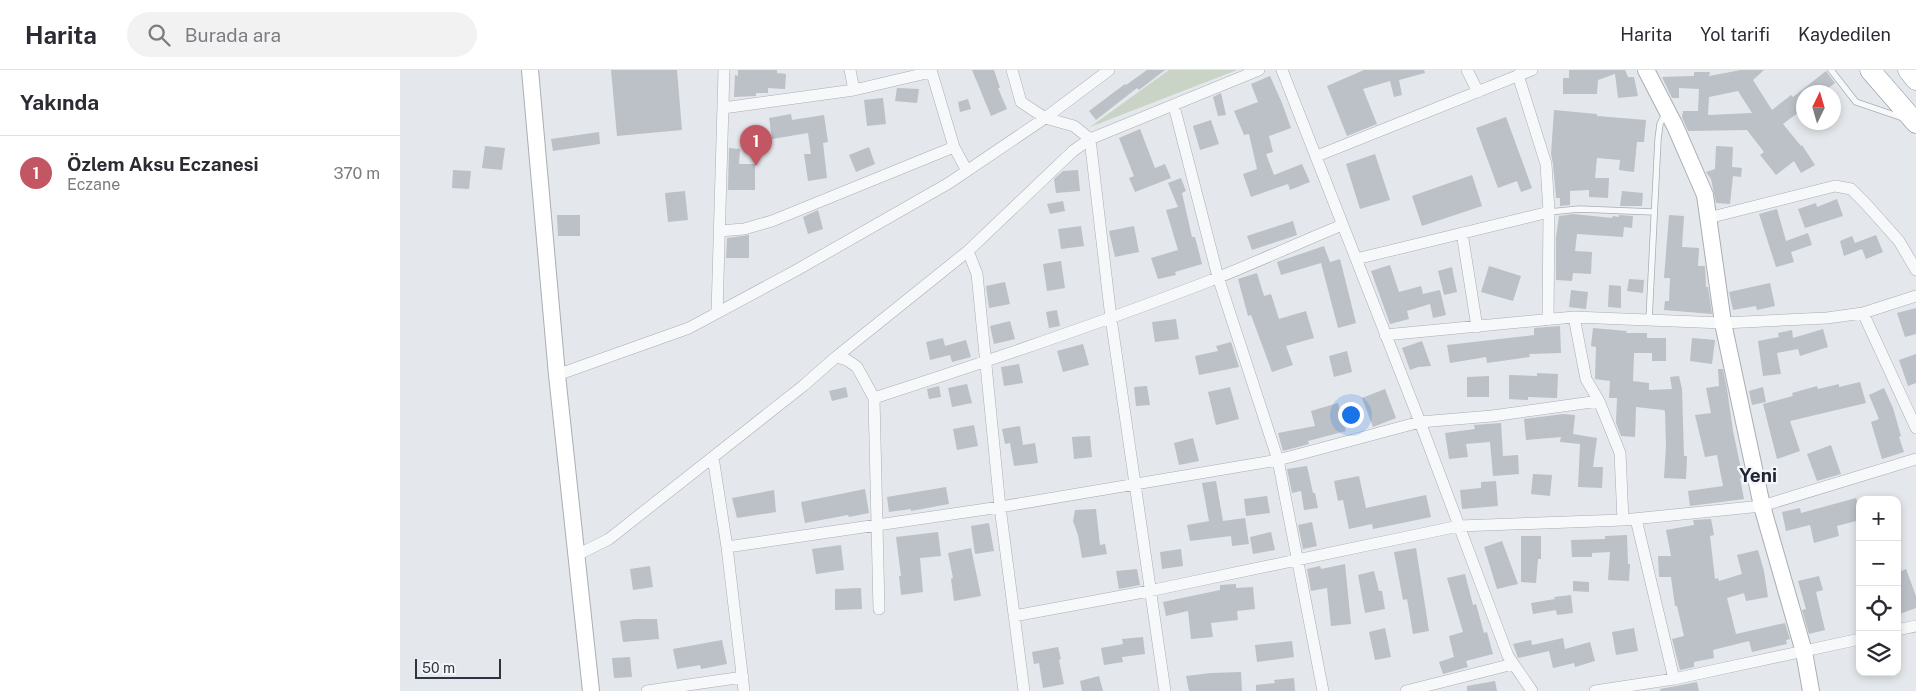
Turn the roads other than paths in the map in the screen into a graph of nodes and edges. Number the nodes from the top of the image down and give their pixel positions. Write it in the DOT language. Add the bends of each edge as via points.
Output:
graph roads {
  1 [pos="530,70"];
  2 [pos="724,70"];
  3 [pos="850,70"];
  4 [pos="1012,70"];
  5 [pos="1109,70"];
  6 [pos="1259,70"];
  7 [pos="1282,70"];
  8 [pos="1467,70"];
  9 [pos="1532,70"];
  10 [pos="1646,70"];
  11 [pos="1830,70"];
  12 [pos="1870,70"];
  13 [pos="1908,70"];
  14 [pos="931,71"];
  15 [pos="1518,76"];
  16 [pos="1916,80"];
  17 [pos="854,90"];
  18 [pos="1478,92"];
  19 [pos="1174,106"];
  20 [pos="723,108"];
  21 [pos="1667,111"];
  22 [pos="1045,118"];
  23 [pos="1916,122"];
  24 [pos="1090,139"];
  25 [pos="954,148"];
  26 [pos="1317,156"];
  27 [pos="967,171"];
  28 [pos="1549,212"];
  29 [pos="1654,212"];
  30 [pos="1708,218"];
  31 [pos="1342,224"];
  32 [pos="719,231"];
  33 [pos="1462,233"];
  34 [pos="968,251"];
  35 [pos="1356,259"];
  36 [pos="1916,270"];
  37 [pos="1218,277"];
  38 [pos="1916,296"];
  39 [pos="717,313"];
  40 [pos="1863,313"];
  41 [pos="1574,317"];
  42 [pos="1111,318"];
  43 [pos="1548,320"];
  44 [pos="1649,320"];
  45 [pos="1723,323"];
  46 [pos="1477,327"];
  47 [pos="1385,335"];
  48 [pos="836,357"];
  49 [pos="987,362"];
  50 [pos="557,375"];
  51 [pos="874,398"];
  52 [pos="1599,401"];
  53 [pos="1420,422"];
  54 [pos="1916,428"];
  55 [pos="713,457"];
  56 [pos="1916,459"];
  57 [pos="1278,460"];
  58 [pos="1135,485"];
  59 [pos="1762,506"];
  60 [pos="1000,507"];
  61 [pos="1636,519"];
  62 [pos="1623,520"];
  63 [pos="876,525"];
  64 [pos="1459,526"];
  65 [pos="727,547"];
  66 [pos="577,555"];
  67 [pos="1297,561"];
  68 [pos="1149,590"];
  69 [pos="879,609"];
  70 [pos="1014,616"];
  71 [pos="1916,626"];
  72 [pos="1901,629"];
  73 [pos="1856,640"];
  74 [pos="1804,652"];
  75 [pos="1513,664"];
  76 [pos="743,677"];
  77 [pos="1674,679"];
  78 [pos="591,691"];
  79 [pos="647,691"];
  80 [pos="744,691"];
  81 [pos="1024,691"];
  82 [pos="1165,691"];
  83 [pos="1323,691"];
  84 [pos="1406,691"];
  85 [pos="1532,691"];
  86 [pos="1595,691"];
  87 [pos="1811,691"];
  1 -- 50 [label="street"];
  2 -- 20 [label="street"];
  3 -- 17 [label="street"];
  4 -- 22 [label="street" via="1021,102"];
  5 -- 22 [label="street"];
  6 -- 19 [label="street"];
  7 -- 26 [label="street"];
  8 -- 18 [label="street"];
  9 -- 15 [label="street"];
  10 -- 21 [label="street"];
  11 -- 23 [label="lane" via="1856,102"];
  12 -- 23 [label="highway"];
  13 -- 16 [label="highway"];
  14 -- 17 [label="street"];
  14 -- 25 [label="street"];
  15 -- 18 [label="street"];
  15 -- 28 [label="street" via="1546,164"];
  17 -- 20 [label="street"];
  18 -- 26 [label="street"];
  19 -- 24 [label="street"];
  19 -- 37 [label="street"];
  20 -- 32 [label="street"];
  21 -- 29 [label="lane" via="1660,124 1658,139"];
  21 -- 30 [label="street" via="1705,195"];
  22 -- 24 [label="street" via="1074,126"];
  22 -- 27 [label="street"];
  24 -- 34 [label="street" via="1073,151"];
  24 -- 42 [label="street"];
  25 -- 27 [label="street"];
  25 -- 32 [label="street" via="772,221 744,229"];
  26 -- 31 [label="street"];
  27 -- 39 [label="street"];
  28 -- 29 [label="lane" via="1579,209"];
  28 -- 33 [label="street"];
  28 -- 43 [label="street"];
  29 -- 44 [label="lane"];
  30 -- 36 [label="street" via="1835,186 1852,189 1899,242"];
  30 -- 45 [label="street"];
  31 -- 35 [label="street"];
  31 -- 37 [label="street"];
  32 -- 39 [label="street"];
  33 -- 35 [label="street"];
  33 -- 46 [label="street"];
  34 -- 48 [label="street"];
  34 -- 49 [label="street" via="977,274"];
  35 -- 47 [label="street"];
  37 -- 42 [label="street"];
  37 -- 57 [label="street"];
  38 -- 40 [label="street"];
  39 -- 50 [label="street" via="689,328"];
  40 -- 45 [label="street"];
  40 -- 54 [label="street"];
  41 -- 43 [label="street"];
  41 -- 44 [label="street"];
  41 -- 52 [label="street" via="1586,380"];
  42 -- 49 [label="street"];
  42 -- 58 [label="street"];
  43 -- 46 [label="street"];
  44 -- 45 [label="street"];
  45 -- 59 [label="street"];
  46 -- 47 [label="street"];
  47 -- 53 [label="street"];
  48 -- 51 [label="street" via="857,367"];
  48 -- 55 [label="street"];
  49 -- 51 [label="street"];
  49 -- 60 [label="street"];
  50 -- 66 [label="street"];
  51 -- 63 [label="street"];
  52 -- 53 [label="street"];
  52 -- 62 [label="street" via="1620,452"];
  53 -- 57 [label="street"];
  53 -- 64 [label="street"];
  55 -- 65 [label="street"];
  55 -- 66 [label="street" via="609,539"];
  56 -- 59 [label="street"];
  57 -- 58 [label="street"];
  57 -- 67 [label="street"];
  58 -- 60 [label="street"];
  58 -- 68 [label="street"];
  59 -- 61 [label="street"];
  59 -- 74 [label="street"];
  60 -- 63 [label="street"];
  60 -- 70 [label="street"];
  61 -- 62 [label="street"];
  61 -- 77 [label="street"];
  62 -- 64 [label="street"];
  63 -- 65 [label="street"];
  63 -- 69 [label="street"];
  64 -- 67 [label="street"];
  64 -- 75 [label="street"];
  65 -- 76 [label="street"];
  66 -- 78 [label="street"];
  67 -- 68 [label="street"];
  67 -- 83 [label="street"];
  68 -- 70 [label="street"];
  68 -- 82 [label="street"];
  70 -- 81 [label="street"];
  71 -- 72 [label="street"];
  73 -- 74 [label="street"];
  74 -- 77 [label="street"];
  74 -- 87 [label="street"];
  75 -- 84 [label="street"];
  75 -- 85 [label="street"];
  76 -- 79 [label="street"];
  76 -- 80 [label="street"];
  77 -- 86 [label="street"];
}
